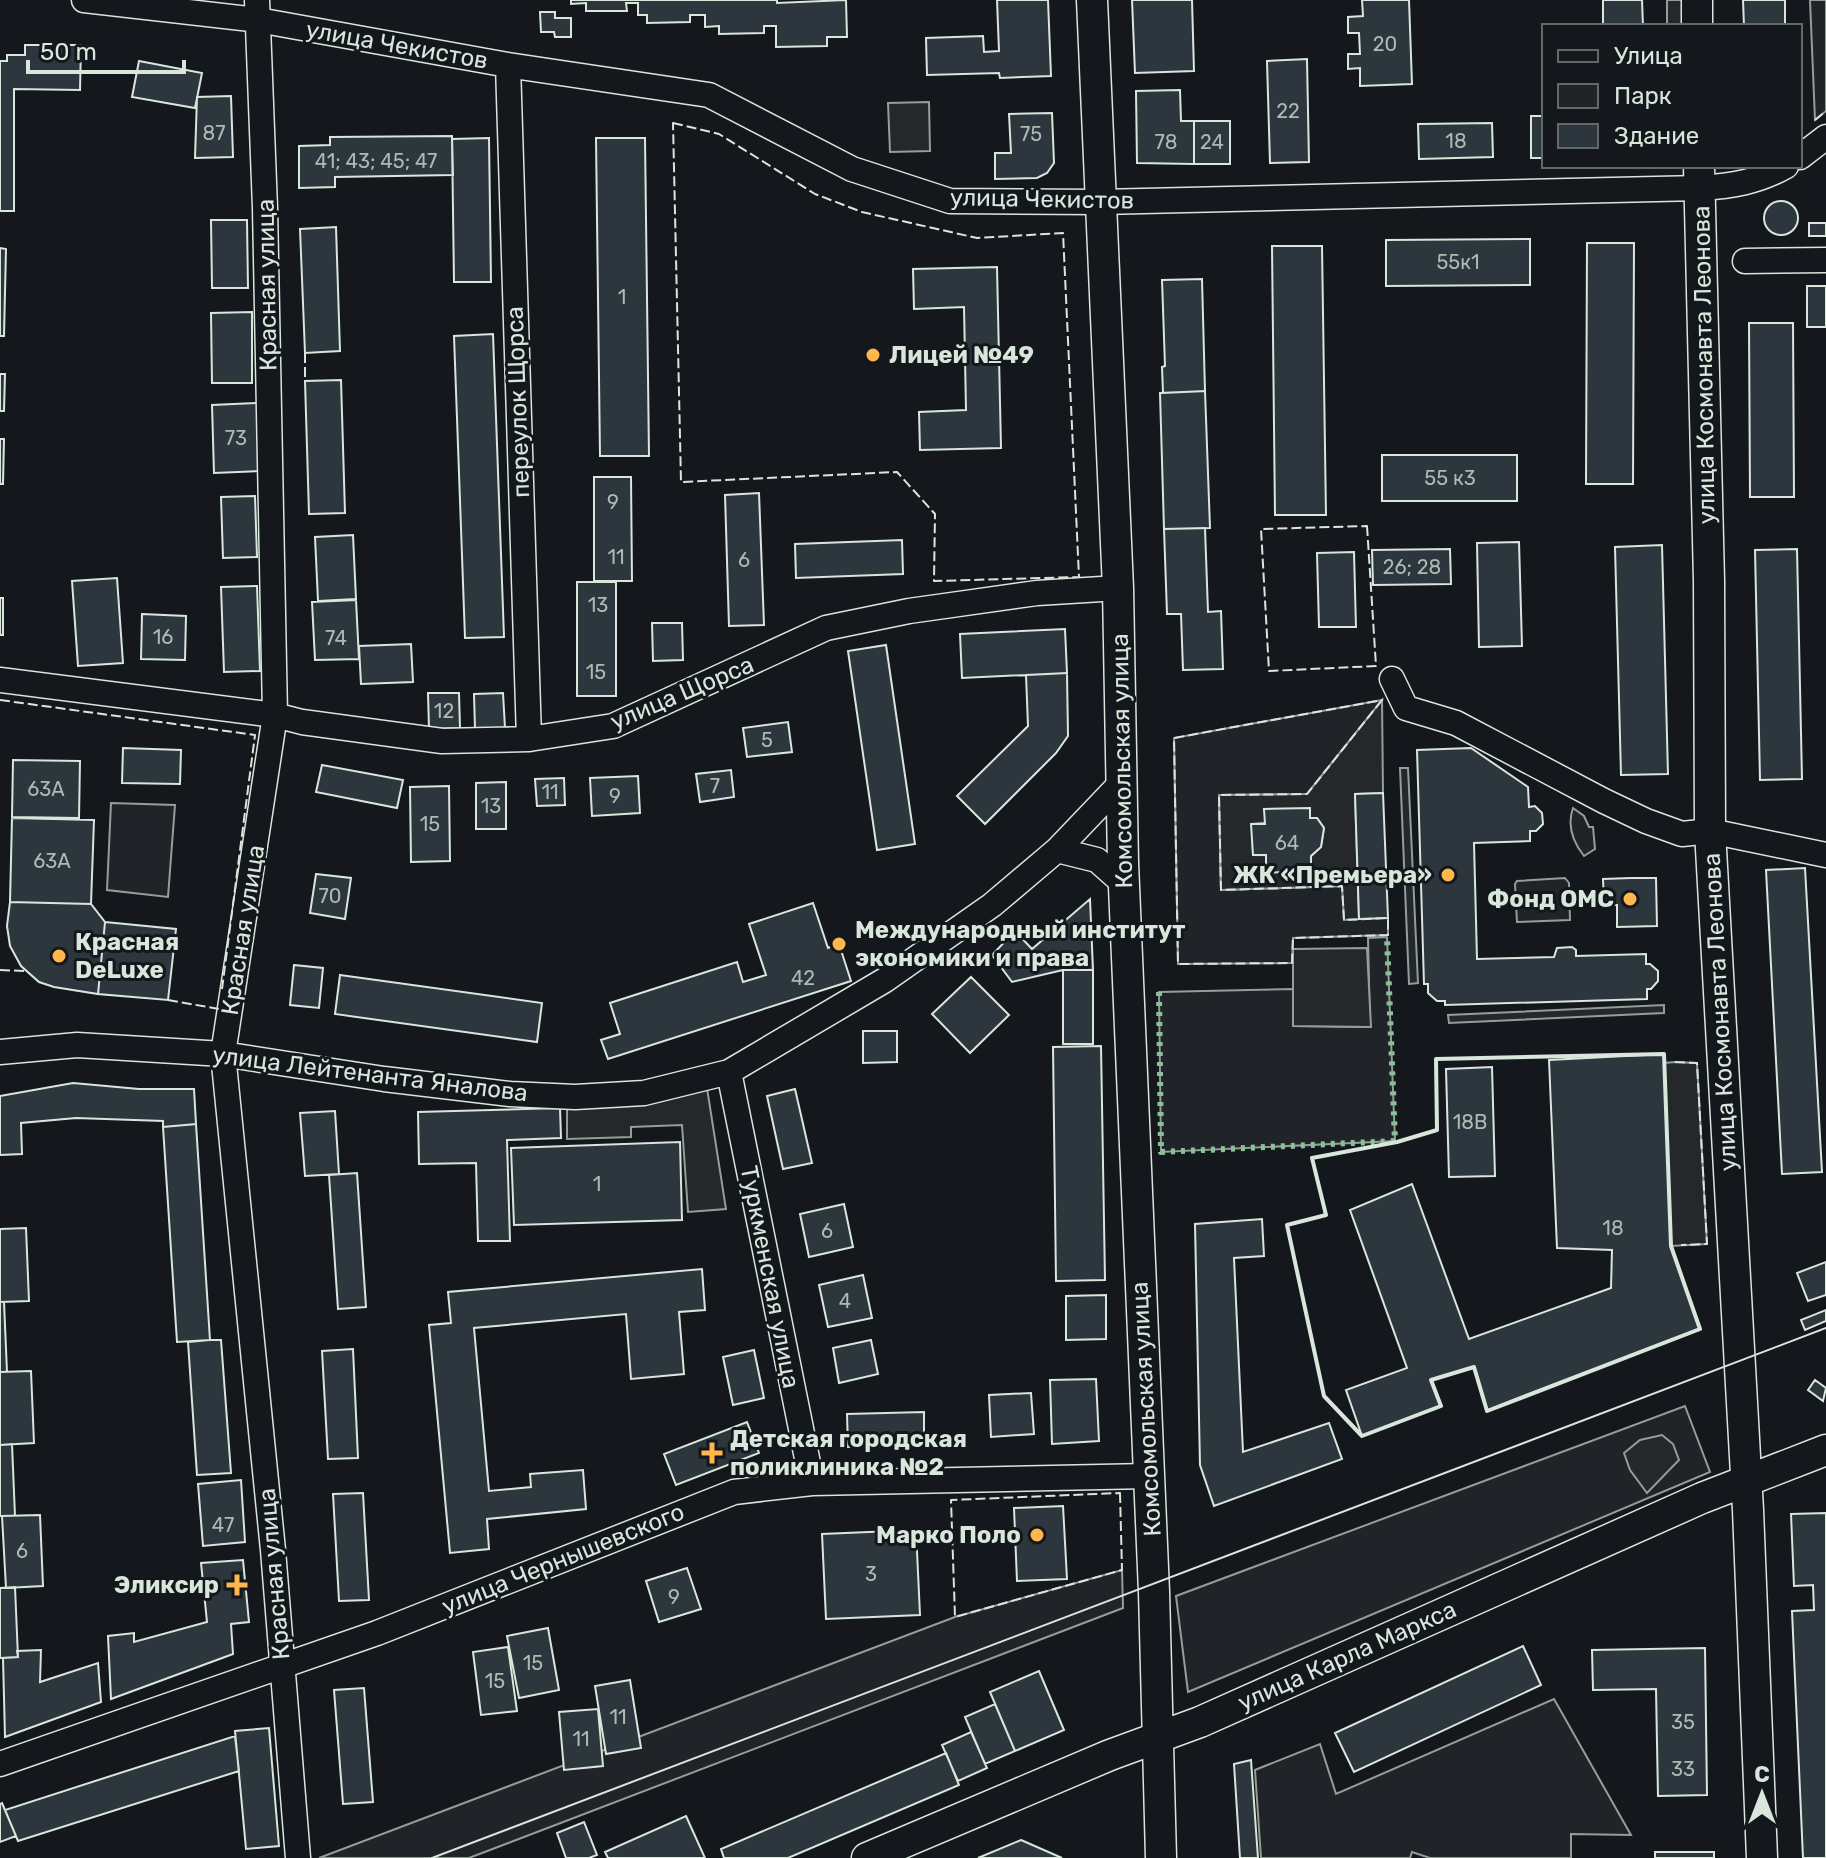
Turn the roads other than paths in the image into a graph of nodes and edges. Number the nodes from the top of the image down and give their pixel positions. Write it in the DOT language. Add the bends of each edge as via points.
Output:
graph roads {
  1 [pos="84,0"];
  2 [pos="1092,0"];
  3 [pos="1697,0"];
  4 [pos="258,10"];
  5 [pos="1697,24"];
  6 [pos="508,65"];
  7 [pos="1826,137"];
  8 [pos="1802,155"];
  9 [pos="1783,168"];
  10 [pos="1699,177"];
  11 [pos="1100,202"];
  12 [pos="1826,260"];
  13 [pos="1745,261"];
  14 [pos="1118,588"];
  15 [pos="1392,679"];
  16 [pos="0,680"];
  17 [pos="275,715"];
  18 [pos="529,739"];
  19 [pos="1121,783"];
  20 [pos="1710,831"];
  21 [pos="1057,850"];
  22 [pos="1826,855"];
  23 [pos="1124,884"];
  24 [pos="0,1052"];
  25 [pos="223,1054"];
  26 [pos="729,1072"];
  27 [pos="1826,1450"];
  28 [pos="1826,1462"];
  29 [pos="1148,1476"];
  30 [pos="812,1483"];
  31 [pos="1747,1489"];
  32 [pos="283,1664"];
  33 [pos="1159,1748"];
  34 [pos="0,1764"];
  35 [pos="298,1858"];
  36 [pos="867,1858"];
  37 [pos="916,1858"];
  38 [pos="1161,1858"];
  39 [pos="1762,1858"];
  1 -- 4 [label="street, улица Чекистов"];
  2 -- 11 [label="main road, Комсомольская улица"];
  3 -- 5 [label="main road"];
  4 -- 6 [label="street, улица Чекистов"];
  4 -- 17 [label="street, Красная улица"];
  6 -- 11 [label="street, улица Чекистов" via="709,95 852,169 950,201"];
  6 -- 18 [label="street, переулок Щорса"];
  7 -- 8 [label="street"];
  9 -- 10 [label="street, улица Чекистов" via="1736,186"];
  10 -- 11 [label="street, улица Чекистов"];
  10 -- 20 [label="main road, улица Космонавта Леонова"];
  11 -- 14 [label="main road, Комсомольская улица"];
  12 -- 13 [label="street"];
  14 -- 18 [label="street, улица Щорса" via="1023,595 826,628 613,726"];
  14 -- 19 [label="main road, Комсомольская улица"];
  15 -- 20 [label="street" via="1406,708 1486,737 1646,821 1682,834"];
  16 -- 17 [label="street, улица Щорса"];
  17 -- 18 [label="street, улица Щорса" via="442,741"];
  17 -- 25 [label="street, Красная улица"];
  19 -- 21 [label="street, улица Лейтенанта Яналова"];
  19 -- 23 [label="main road, Комсомольская улица"];
  20 -- 22 [label="street"];
  20 -- 31 [label="main road, улица Космонавта Леонова"];
  21 -- 23 [label="street" via="1097,860"];
  21 -- 26 [label="street, улица Лейтенанта Яналова" via="992,905 885,980"];
  23 -- 29 [label="main road, Комсомольская улица"];
  24 -- 25 [label="street, улица Лейтенанта Яналова" via="77,1045"];
  25 -- 26 [label="street, улица Лейтенанта Яналова" via="384,1079 575,1097 644,1093"];
  25 -- 32 [label="street, Красная улица"];
  26 -- 30 [label="street, Туркменская улица"];
  27 -- 31 [label="main road, улица Карла Маркса" via="1780,1466"];
  28 -- 31 [label="main road, улица Карла Маркса"];
  29 -- 30 [label="street, улица Чернышевского"];
  29 -- 33 [label="main road, Комсомольская улица"];
  30 -- 32 [label="street, улица Чернышевского" via="734,1492 377,1633"];
  31 -- 33 [label="main road, улица Карла Маркса" via="1203,1742"];
  31 -- 39 [label="main road, улица Космонавта Леонова"];
  32 -- 34 [label="street, улица Чернышевского"];
  32 -- 35 [label="street, Красная улица"];
  33 -- 36 [label="main road, улица Карла Маркса" via="1110,1755"];
  33 -- 37 [label="main road, улица Карла Маркса" via="1116,1773"];
  33 -- 38 [label="main road, Комсомольская улица"];
}
